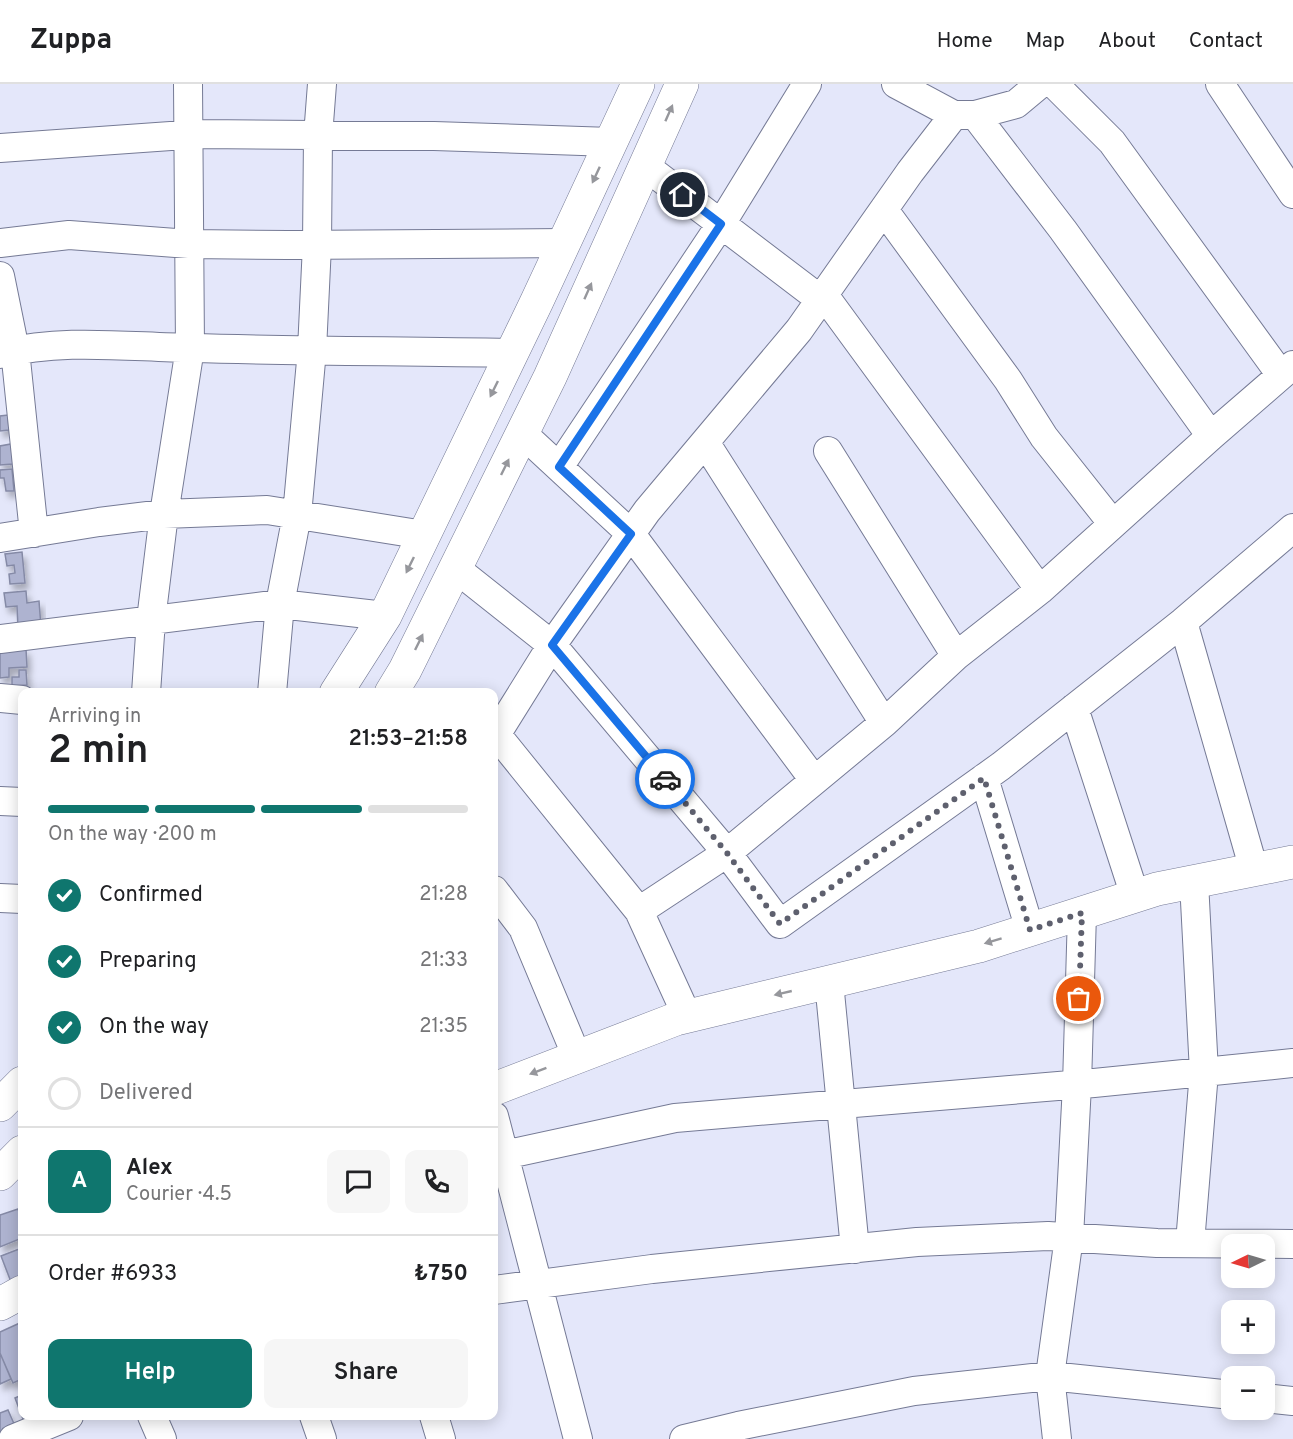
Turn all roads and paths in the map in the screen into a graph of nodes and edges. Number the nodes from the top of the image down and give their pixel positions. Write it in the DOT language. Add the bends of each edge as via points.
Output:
graph roads {
  1 [pos="188,84"];
  2 [pos="322,84"];
  3 [pos="638,84"];
  4 [pos="682,84"];
  5 [pos="807,84"];
  6 [pos="896,84"];
  7 [pos="1040,84"];
  8 [pos="1054,84"];
  9 [pos="1220,84"];
  10 [pos="965,115"];
  11 [pos="189,135"];
  12 [pos="318,136"];
  13 [pos="611,142"];
  14 [pos="0,148"];
  15 [pos="645,166"];
  16 [pos="1293,194"];
  17 [pos="884,210"];
  18 [pos="721,224"];
  19 [pos="0,243"];
  20 [pos="564,243"];
  21 [pos="189,244"];
  22 [pos="317,245"];
  23 [pos="0,276"];
  24 [pos="822,297"];
  25 [pos="190,348"];
  26 [pos="312,350"];
  27 [pos="8,352"];
  28 [pos="512,353"];
  29 [pos="1287,370"];
  30 [pos="522,433"];
  31 [pos="1210,436"];
  32 [pos="705,442"];
  33 [pos="828,451"];
  34 [pos="559,467"];
  35 [pos="164,514"];
  36 [pos="297,515"];
  37 [pos="1113,524"];
  38 [pos="1293,528"];
  39 [pos="34,533"];
  40 [pos="631,534"];
  41 [pos="424,535"];
  42 [pos="0,538"];
  43 [pos="455,568"];
  44 [pos="1040,590"];
  45 [pos="280,604"];
  46 [pos="385,615"];
  47 [pos="151,620"];
  48 [pos="1182,621"];
  49 [pos="0,639"];
  50 [pos="552,645"];
  51 [pos="956,656"];
  52 [pos="146,688"];
  53 [pos="272,688"];
  54 [pos="339,688"];
  55 [pos="394,688"];
  56 [pos="0,698"];
  57 [pos="18,700"];
  58 [pos="1074,708"];
  59 [pos="884,723"];
  60 [pos="498,731"];
  61 [pos="498,740"];
  62 [pos="984,778"];
  63 [pos="814,780"];
  64 [pos="0,801"];
  65 [pos="18,802"];
  66 [pos="727,853"];
  67 [pos="1293,862"];
  68 [pos="1254,870"];
  69 [pos="1194,882"];
  70 [pos="498,895"];
  71 [pos="1135,896"];
  72 [pos="0,898"];
  73 [pos="18,899"];
  74 [pos="639,911"];
  75 [pos="1082,913"];
  76 [pos="1030,930"];
  77 [pos="830,982"];
  78 [pos="687,1016"];
  79 [pos="577,1057"];
  80 [pos="1293,1063"];
  81 [pos="1204,1072"];
  82 [pos="1077,1084"];
  83 [pos="18,1087"];
  84 [pos="498,1087"];
  85 [pos="842,1104"];
  86 [pos="0,1105"];
  87 [pos="498,1132"];
  88 [pos="504,1155"];
  89 [pos="18,1156"];
  90 [pos="0,1174"];
  91 [pos="1069,1237"];
  92 [pos="1190,1243"];
  93 [pos="1293,1244"];
  94 [pos="855,1249"];
  95 [pos="537,1285"];
  96 [pos="498,1290"];
  97 [pos="18,1294"];
  98 [pos="0,1304"];
  99 [pos="1050,1376"];
  100 [pos="1221,1394"];
  101 [pos="1275,1399"];
  102 [pos="1293,1401"];
  103 [pos="59,1420"];
  104 [pos="154,1420"];
  105 [pos="315,1420"];
  106 [pos="435,1420"];
  107 [pos="13,1439"];
  108 [pos="162,1439"];
  109 [pos="322,1439"];
  110 [pos="441,1439"];
  111 [pos="578,1439"];
  112 [pos="684,1439"];
  113 [pos="1057,1439"];
  1 -- 11 [label="street"];
  2 -- 12 [label="street"];
  3 -- 13 [label="main road"];
  15 -- 4 [label="main road, one-way"];
  5 -- 18 [label="street"];
  6 -- 10 [label="street"];
  7 -- 10 [label="street" via="1016,104"];
  8 -- 29 [label="street" via="1112,142"];
  9 -- 16 [label="street"];
  10 -- 17 [label="street"];
  10 -- 31 [label="street" via="1063,230"];
  11 -- 12 [label="street"];
  11 -- 14 [label="street"];
  11 -- 21 [label="street"];
  12 -- 13 [label="street"];
  12 -- 22 [label="street"];
  13 -- 20 [label="main road, one-way"];
  15 -- 18 [label="street"];
  30 -- 15 [label="main road, one-way"];
  17 -- 24 [label="street"];
  17 -- 37 [label="street" via="1008,380 1044,437"];
  18 -- 24 [label="street"];
  18 -- 34 [label="street"];
  19 -- 21 [label="street" via="69,236"];
  20 -- 22 [label="street"];
  20 -- 28 [label="main road"];
  21 -- 22 [label="street"];
  21 -- 25 [label="street"];
  22 -- 26 [label="street"];
  23 -- 27 [label="street"];
  24 -- 32 [label="street"];
  24 -- 44 [label="street"];
  25 -- 26 [label="street"];
  25 -- 27 [label="street" via="100,344"];
  25 -- 35 [label="street"];
  26 -- 28 [label="street"];
  26 -- 36 [label="street"];
  27 -- 39 [label="street"];
  28 -- 41 [label="main road, one-way"];
  29 -- 31 [label="street"];
  30 -- 34 [label="street"];
  43 -- 30 [label="main road, one-way"];
  31 -- 37 [label="street"];
  32 -- 40 [label="street"];
  32 -- 59 [label="street"];
  33 -- 51 [label="street"];
  34 -- 40 [label="street"];
  35 -- 36 [label="street" via="267,510"];
  35 -- 39 [label="street"];
  35 -- 47 [label="street"];
  36 -- 41 [label="street"];
  36 -- 45 [label="street"];
  37 -- 44 [label="street"];
  38 -- 48 [label="street"];
  39 -- 42 [label="street"];
  40 -- 50 [label="street"];
  40 -- 63 [label="street"];
  41 -- 46 [label="main road, one-way"];
  43 -- 50 [label="street"];
  55 -- 43 [label="main road, one-way"];
  44 -- 51 [label="street"];
  45 -- 46 [label="street"];
  45 -- 47 [label="street"];
  45 -- 53 [label="street"];
  46 -- 54 [label="main road"];
  47 -- 49 [label="street"];
  47 -- 52 [label="street"];
  48 -- 58 [label="street"];
  48 -- 68 [label="street"];
  50 -- 60 [label="street"];
  50 -- 66 [label="street"];
  51 -- 59 [label="street"];
  56 -- 57 [label="street"];
  58 -- 62 [label="street"];
  58 -- 71 [label="street"];
  59 -- 63 [label="street"];
  61 -- 74 [label="street"];
  62 -- 66 [label="street" via="780,924"];
  62 -- 76 [label="street"];
  63 -- 66 [label="street"];
  64 -- 65 [label="street"];
  66 -- 74 [label="street"];
  67 -- 68 [label="main road"];
  68 -- 69 [label="main road"];
  69 -- 71 [label="main road"];
  69 -- 81 [label="street"];
  70 -- 79 [label="street" via="523,928"];
  71 -- 75 [label="main road"];
  72 -- 73 [label="street"];
  74 -- 78 [label="street"];
  75 -- 76 [label="main road"];
  75 -- 82 [label="street"];
  76 -- 77 [label="main road, one-way"];
  77 -- 78 [label="main road, one-way"];
  77 -- 85 [label="street"];
  78 -- 79 [label="main road"];
  79 -- 84 [label="main road, one-way"];
  80 -- 81 [label="street"];
  81 -- 82 [label="street"];
  81 -- 92 [label="street"];
  82 -- 85 [label="street"];
  82 -- 91 [label="street"];
  83 -- 86 [label="main road"];
  85 -- 88 [label="street" via="675,1118"];
  85 -- 94 [label="street"];
  87 -- 88 [label="street"];
  88 -- 95 [label="street"];
  89 -- 90 [label="main road"];
  91 -- 92 [label="street"];
  91 -- 94 [label="street" via="917,1242"];
  91 -- 99 [label="street"];
  92 -- 93 [label="street"];
  94 -- 95 [label="street"];
  95 -- 96 [label="street"];
  95 -- 111 [label="street"];
  97 -- 98 [label="main road"];
  99 -- 100 [label="street"];
  99 -- 112 [label="street" via="914,1391"];
  99 -- 113 [label="street"];
  101 -- 102 [label="street"];
  103 -- 107 [label="street"];
  104 -- 108 [label="street"];
  105 -- 109 [label="street"];
  106 -- 110 [label="street"];
}
